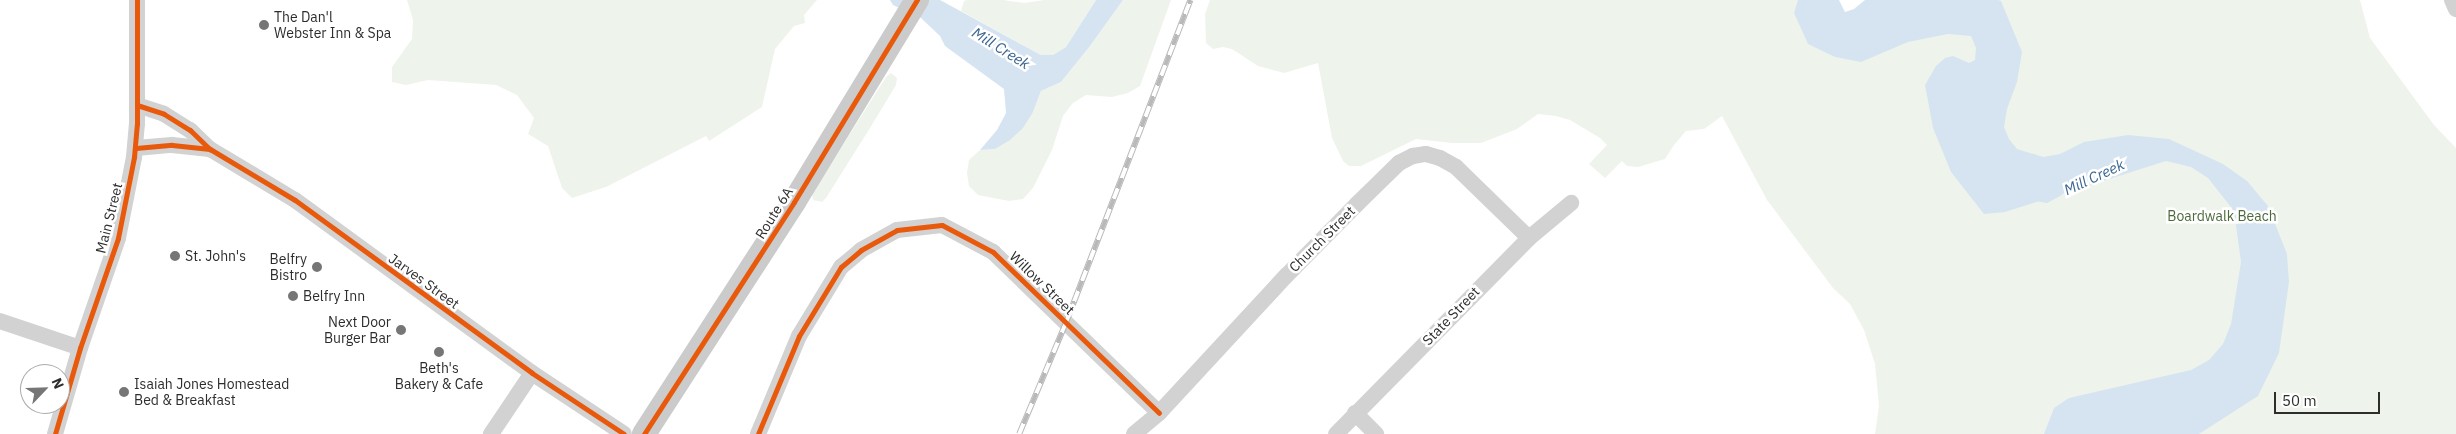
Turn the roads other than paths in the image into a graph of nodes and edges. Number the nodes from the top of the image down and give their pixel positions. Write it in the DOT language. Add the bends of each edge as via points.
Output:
graph roads {
  1 [pos="137,0"];
  2 [pos="2452,0"];
  3 [pos="911,9"];
  4 [pos="2456,9"];
  5 [pos="136,105"];
  6 [pos="136,148"];
  7 [pos="210,149"];
  8 [pos="1571,203"];
  9 [pos="1529,238"];
  10 [pos="0,321"];
  11 [pos="80,348"];
  12 [pos="532,373"];
  13 [pos="1159,413"];
  14 [pos="1355,413"];
  15 [pos="55,434"];
  16 [pos="491,434"];
  17 [pos="624,434"];
  18 [pos="644,434"];
  19 [pos="758,434"];
  20 [pos="1134,434"];
  21 [pos="1336,434"];
  22 [pos="1376,434"];
  1 -- 5 [label="street, Main Street"];
  2 -- 4 [label="street"];
  3 -- 18 [label="main road, Route 6A" via="794,202"];
  5 -- 6 [label="street, Main Street"];
  5 -- 7 [label="street, Jarves Street" via="164,114 190,130"];
  6 -- 7 [label="street, Jarves Street" via="172,145"];
  6 -- 11 [label="street, Main Street" via="118,238"];
  7 -- 12 [label="street, Jarves Street" via="295,200"];
  8 -- 9 [label="street, State Street"];
  9 -- 13 [label="street, Church Street" via="1456,167 1426,154 1413,156 1399,163 1356,204"];
  9 -- 14 [label="street, State Street"];
  10 -- 11 [label="street"];
  11 -- 15 [label="street, Main Street"];
  12 -- 16 [label="street"];
  12 -- 17 [label="street, Jarves Street"];
  13 -- 19 [label="street, Willow Street" via="993,252 942,225 897,230 861,250 841,267 799,336"];
  13 -- 20 [label="street, Church Street"];
  14 -- 21 [label="street, State Street"];
  14 -- 22 [label="street"];
}
